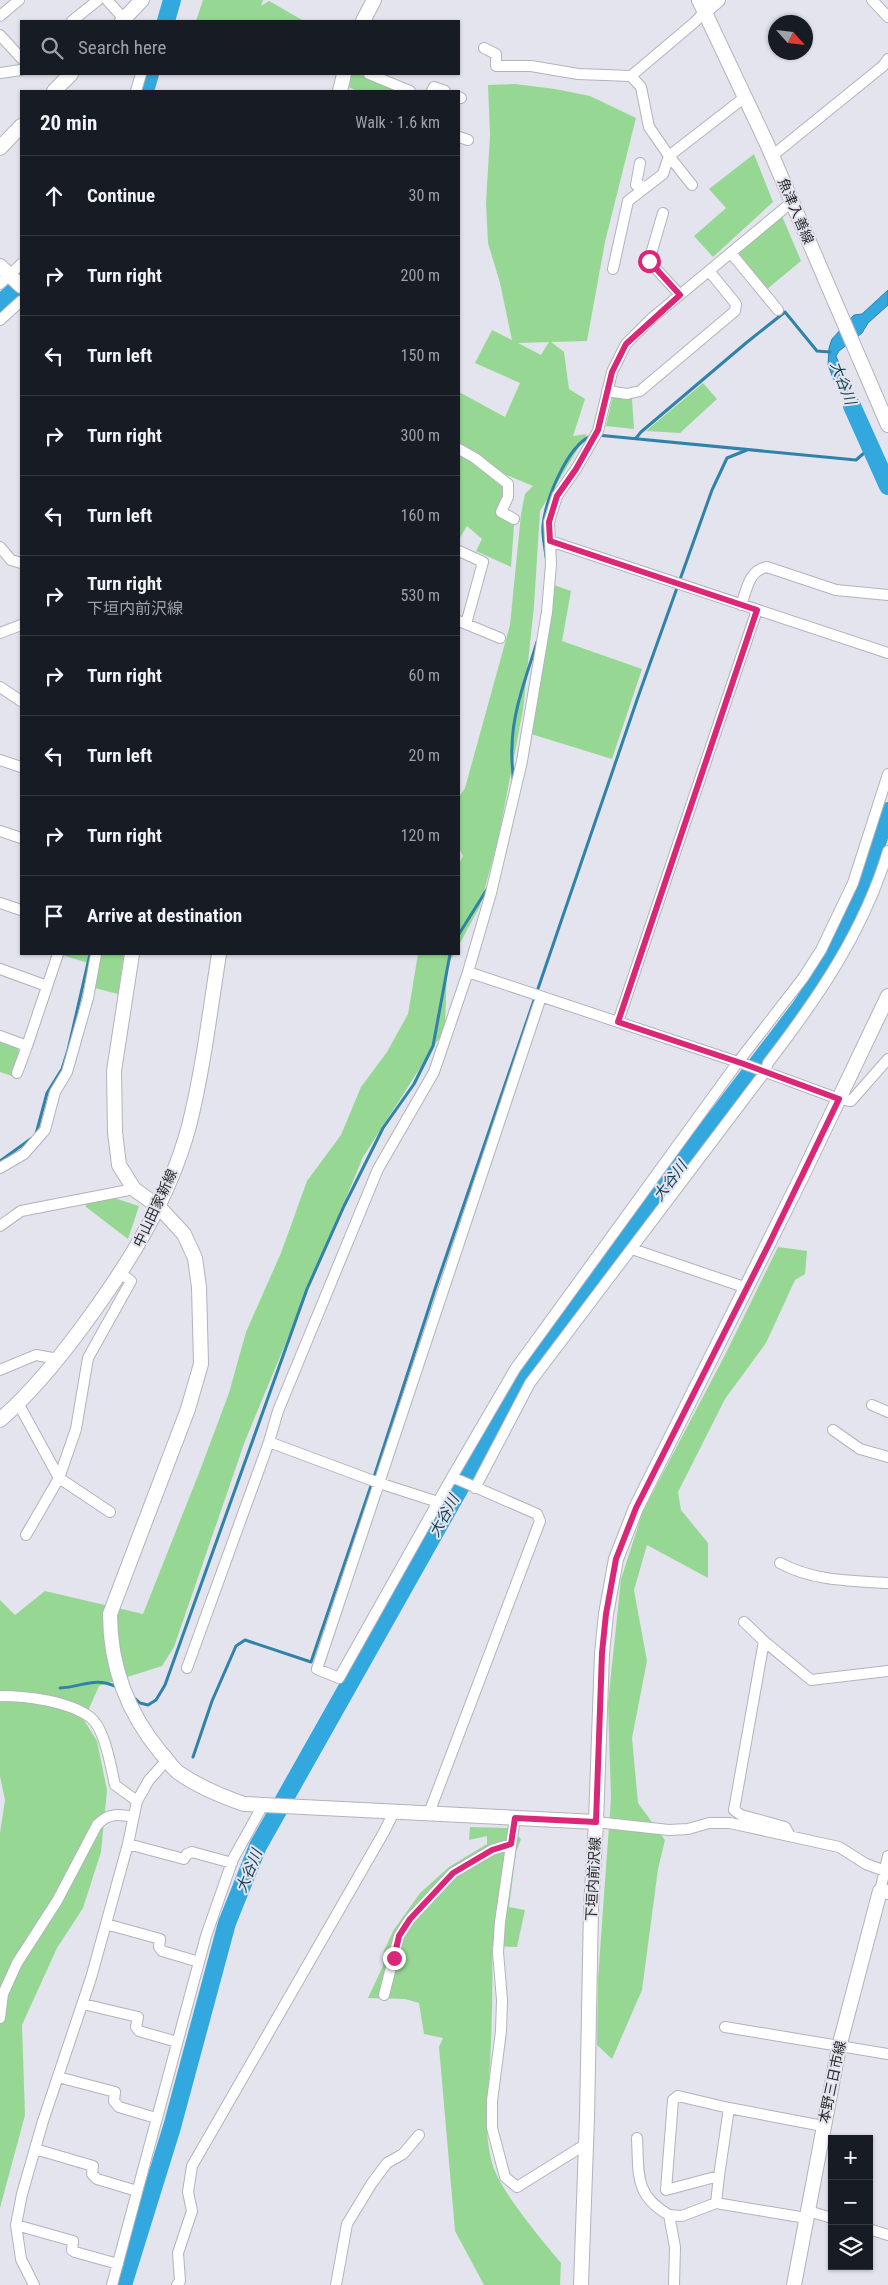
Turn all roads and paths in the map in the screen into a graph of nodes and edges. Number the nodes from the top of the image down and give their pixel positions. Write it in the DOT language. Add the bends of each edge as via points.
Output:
graph roads {
  1 [pos="19,0"];
  2 [pos="98,0"];
  3 [pos="108,0"];
  4 [pos="142,0"];
  5 [pos="374,0"];
  6 [pos="718,0"];
  7 [pos="872,0"];
  8 [pos="702,5"];
  9 [pos="0,16"];
  10 [pos="888,17"];
  11 [pos="127,19"];
  12 [pos="73,20"];
  13 [pos="364,20"];
  14 [pos="0,35"];
  15 [pos="484,48"];
  16 [pos="20,57"];
  17 [pos="888,60"];
  18 [pos="20,70"];
  19 [pos="0,73"];
  20 [pos="70,75"];
  21 [pos="141,75"];
  22 [pos="344,75"];
  23 [pos="371,75"];
  24 [pos="631,76"];
  25 [pos="55,90"];
  26 [pos="136,90"];
  27 [pos="340,90"];
  28 [pos="408,90"];
  29 [pos="745,97"];
  30 [pos="20,127"];
  31 [pos="0,148"];
  32 [pos="669,156"];
  33 [pos="772,156"];
  34 [pos="640,164"];
  35 [pos="692,185"];
  36 [pos="646,187"];
  37 [pos="792,202"];
  38 [pos="663,214"];
  39 [pos="731,253"];
  40 [pos="20,265"];
  41 [pos="613,269"];
  42 [pos="709,271"];
  43 [pos="8,278"];
  44 [pos="680,295"];
  45 [pos="20,301"];
  46 [pos="778,310"];
  47 [pos="0,320"];
  48 [pos="607,391"];
  49 [pos="888,425"];
  50 [pos="460,450"];
  51 [pos="514,519"];
  52 [pos="550,541"];
  53 [pos="0,547"];
  54 [pos="460,552"];
  55 [pos="20,563"];
  56 [pos="888,595"];
  57 [pos="741,604"];
  58 [pos="757,610"];
  59 [pos="462,623"];
  60 [pos="20,625"];
  61 [pos="0,633"];
  62 [pos="500,638"];
  63 [pos="888,653"];
  64 [pos="2,688"];
  65 [pos="20,700"];
  66 [pos="0,701"];
  67 [pos="0,760"];
  68 [pos="20,767"];
  69 [pos="888,774"];
  70 [pos="0,831"];
  71 [pos="20,838"];
  72 [pos="888,851"];
  73 [pos="0,903"];
  74 [pos="20,910"];
  75 [pos="58,955"];
  76 [pos="96,955"];
  77 [pos="132,955"];
  78 [pos="219,955"];
  79 [pos="0,969"];
  80 [pos="468,972"];
  81 [pos="47,986"];
  82 [pos="888,996"];
  83 [pos="541,997"];
  84 [pos="618,1022"];
  85 [pos="0,1036"];
  86 [pos="27,1046"];
  87 [pos="888,1059"];
  88 [pos="741,1063"];
  89 [pos="761,1071"];
  90 [pos="17,1073"];
  91 [pos="839,1099"];
  92 [pos="0,1168"];
  93 [pos="134,1189"];
  94 [pos="158,1207"];
  95 [pos="0,1226"];
  96 [pos="632,1249"];
  97 [pos="120,1273"];
  98 [pos="747,1288"];
  99 [pos="58,1359"];
  100 [pos="0,1370"];
  101 [pos="18,1403"];
  102 [pos="872,1405"];
  103 [pos="888,1412"];
  104 [pos="0,1420"];
  105 [pos="833,1430"];
  106 [pos="269,1442"];
  107 [pos="888,1457"];
  108 [pos="452,1477"];
  109 [pos="59,1478"];
  110 [pos="379,1483"];
  111 [pos="475,1488"];
  112 [pos="438,1502"];
  113 [pos="110,1512"];
  114 [pos="26,1534"];
  115 [pos="780,1563"];
  116 [pos="888,1584"];
  117 [pos="744,1622"];
  118 [pos="764,1641"];
  119 [pos="187,1668"];
  120 [pos="888,1671"];
  121 [pos="0,1696"];
  122 [pos="167,1760"];
  123 [pos="137,1801"];
  124 [pos="263,1805"];
  125 [pos="394,1812"];
  126 [pos="429,1814"];
  127 [pos="133,1817"];
  128 [pos="515,1818"];
  129 [pos="596,1822"];
  130 [pos="790,1836"];
  131 [pos="128,1844"];
  132 [pos="511,1844"];
  133 [pos="888,1856"];
  134 [pos="232,1863"];
  135 [pos="885,1871"];
  136 [pos="884,1892"];
  137 [pos="106,1924"];
  138 [pos="199,1962"];
  139 [pos="384,1995"];
  140 [pos="83,2004"];
  141 [pos="0,2018"];
  142 [pos="725,2027"];
  143 [pos="177,2042"];
  144 [pos="839,2047"];
  145 [pos="888,2054"];
  146 [pos="58,2077"];
  147 [pos="729,2108"];
  148 [pos="156,2118"];
  149 [pos="823,2126"];
  150 [pos="420,2135"];
  151 [pos="637,2138"];
  152 [pos="586,2144"];
  153 [pos="35,2149"];
  154 [pos="719,2176"];
  155 [pos="137,2191"];
  156 [pos="716,2202"];
  157 [pos="669,2215"];
  158 [pos="807,2215"];
  159 [pos="828,2218"];
  160 [pos="16,2225"];
  161 [pos="873,2230"];
  162 [pos="888,2234"];
  163 [pos="118,2264"];
  164 [pos="34,2285"];
  165 [pos="112,2285"];
  166 [pos="177,2285"];
  167 [pos="336,2285"];
  168 [pos="581,2285"];
  169 [pos="674,2285"];
  170 [pos="794,2285"];
  1 -- 9 [label="street"];
  2 -- 12 [label="street"];
  3 -- 11 [label="street"];
  4 -- 11 [label="main road"];
  5 -- 13 [label="main road"];
  6 -- 8 [label="main road"];
  7 -- 10 [label="street"];
  8 -- 24 [label="street" via="696,21"];
  8 -- 29 [label="main road, 魚津入善線"];
  14 -- 16 [label="street"];
  15 -- 24 [label="street" via="496,54 496,66 531,66 578,74"];
  17 -- 33 [label="street"];
  18 -- 19 [label="street"];
  20 -- 25 [label="main road"];
  21 -- 26 [label="street"];
  22 -- 27 [label="main road"];
  23 -- 28 [label="street"];
  24 -- 32 [label="street" via="641,87 650,127"];
  29 -- 32 [label="street"];
  29 -- 33 [label="main road, 魚津入善線"];
  30 -- 31 [label="main road"];
  32 -- 35 [label="street"];
  32 -- 36 [label="street" via="663,174"];
  33 -- 37 [label="main road, 魚津入善線"];
  34 -- 36 [label="street" via="636,185"];
  36 -- 41 [label="street" via="628,201"];
  37 -- 39 [label="street"];
  37 -- 49 [label="main road, 魚津入善線"];
  38 -- 44 [label="street" via="649,261"];
  39 -- 42 [label="street"];
  39 -- 46 [label="street"];
  40 -- 43 [label="street"];
  42 -- 44 [label="street"];
  42 -- 48 [label="street" via="736,304 735,311 640,392"];
  44 -- 48 [label="street" via="626,344"];
  45 -- 47 [label="street"];
  48 -- 52 [label="street" via="598,430 557,496 549,522"];
  50 -- 51 [label="street" via="508,484 508,497 501,512"];
  52 -- 57 [label="street"];
  52 -- 80 [label="street" via="547,612 522,760 491,893"];
  53 -- 55 [label="street" via="11,560"];
  54 -- 59 [label="street" via="483,562"];
  56 -- 57 [label="street" via="836,590 768,567 753,573"];
  57 -- 58 [label="street"];
  58 -- 63 [label="street"];
  58 -- 84 [label="street"];
  59 -- 62 [label="street"];
  60 -- 61 [label="street"];
  64 -- 65 [label="street"];
  64 -- 66 [label="street"];
  67 -- 68 [label="street"];
  69 -- 88 [label="street" via="853,883 825,942"];
  70 -- 71 [label="street"];
  72 -- 89 [label="street" via="879,882 842,957 821,991"];
  73 -- 74 [label="street"];
  75 -- 81 [label="street"];
  76 -- 92 [label="street" via="88,998 67,1072 55,1092 45,1130 24,1154"];
  77 -- 93 [label="main road" via="114,1071 119,1165"];
  78 -- 94 [label="main road, 中山田家新線" via="188,1126"];
  79 -- 81 [label="street"];
  80 -- 83 [label="street"];
  80 -- 106 [label="street" via="434,1072 378,1169 282,1402"];
  81 -- 86 [label="street"];
  82 -- 91 [label="main road, 下垣内前沢線"];
  83 -- 84 [label="street"];
  83 -- 110 [label="street"];
  84 -- 88 [label="street"];
  85 -- 86 [label="street"];
  86 -- 90 [label="street"];
  87 -- 91 [label="street" via="850,1101"];
  88 -- 89 [label="street"];
  88 -- 108 [label="street" via="515,1368"];
  89 -- 91 [label="street"];
  89 -- 96 [label="street"];
  91 -- 98 [label="main road, 下垣内前沢線"];
  93 -- 94 [label="main road"];
  93 -- 95 [label="street" via="21,1211"];
  94 -- 97 [label="main road, 中山田家新線"];
  94 -- 122 [label="main road" via="184,1234 195,1258 201,1364 185,1418 110,1614 110,1640 126,1700 148,1737"];
  96 -- 98 [label="street"];
  96 -- 111 [label="street" via="530,1383"];
  97 -- 99 [label="main road, 中山田家新線"];
  97 -- 109 [label="street" via="131,1281 88,1358 76,1429"];
  98 -- 129 [label="main road, 下垣内前沢線" via="636,1508 616,1559 602,1653"];
  99 -- 100 [label="street" via="36,1355"];
  99 -- 101 [label="main road, 中山田家新線"];
  101 -- 104 [label="main road, 中山田家新線"];
  101 -- 109 [label="street"];
  102 -- 103 [label="street"];
  105 -- 107 [label="street" via="860,1449"];
  106 -- 110 [label="street"];
  106 -- 119 [label="street"];
  108 -- 111 [label="street"];
  108 -- 112 [label="street"];
  109 -- 113 [label="street"];
  109 -- 114 [label="street"];
  110 -- 112 [label="street"];
  110 -- 112 [label="street" via="317,1669 339,1678"];
  111 -- 126 [label="street" via="537,1514 540,1521"];
  115 -- 116 [label="street" via="817,1577"];
  117 -- 118 [label="street"];
  118 -- 120 [label="street" via="811,1680"];
  118 -- 130 [label="street" via="734,1810 741,1815 785,1827"];
  121 -- 123 [label="street" via="27,1696 63,1705 91,1717 106,1742 115,1785"];
  122 -- 123 [label="street" via="149,1780"];
  122 -- 124 [label="main road" via="177,1772 214,1794 244,1804"];
  123 -- 127 [label="street"];
  124 -- 125 [label="main road"];
  124 -- 134 [label="street"];
  125 -- 126 [label="main road"];
  125 -- 166 [label="street" via="192,2166 188,2192 192,2211 178,2253 180,2281"];
  126 -- 128 [label="main road"];
  127 -- 131 [label="street"];
  127 -- 141 [label="street" via="116,1814 104,1818 97,1825 57,1900 17,1963 3,1994"];
  128 -- 129 [label="main road"];
  128 -- 132 [label="street"];
  129 -- 130 [label="street" via="668,1830 730,1823"];
  129 -- 152 [label="main road, 下垣内前沢線"];
  130 -- 135 [label="street" via="839,1847 866,1864"];
  131 -- 134 [label="street" via="184,1858 192,1852"];
  131 -- 137 [label="street"];
  132 -- 139 [label="street" via="492,1850 453,1873 410,1919 399,1936"];
  132 -- 152 [label="street" via="498,1952 501,2015 492,2101 492,2128 504,2177 517,2187"];
  133 -- 135 [label="street"];
  134 -- 138 [label="street"];
  135 -- 136 [label="street"];
  136 -- 144 [label="main road, 本野三日市線"];
  137 -- 138 [label="street" via="160,1939 162,1952"];
  137 -- 140 [label="street"];
  138 -- 143 [label="street"];
  140 -- 143 [label="street" via="138,2017 136,2027 139,2031"];
  140 -- 146 [label="street"];
  142 -- 144 [label="street"];
  143 -- 148 [label="street"];
  144 -- 145 [label="street"];
  144 -- 149 [label="main road, 本野三日市線"];
  146 -- 148 [label="street" via="115,2092 114,2101 119,2108"];
  146 -- 153 [label="street"];
  147 -- 149 [label="street"];
  147 -- 154 [label="street"];
  147 -- 154 [label="street" via="678,2096 673,2100 666,2190"];
  148 -- 155 [label="street"];
  149 -- 158 [label="main road, 本野三日市線"];
  150 -- 167 [label="street" via="403,2154 387,2163 347,2224"];
  151 -- 157 [label="street" via="639,2174 645,2197"];
  152 -- 168 [label="main road, 下垣内前沢線"];
  153 -- 155 [label="street" via="93,2166 92,2174 96,2179"];
  153 -- 160 [label="street"];
  154 -- 156 [label="street"];
  155 -- 163 [label="street"];
  156 -- 157 [label="street" via="682,2216"];
  156 -- 158 [label="street"];
  157 -- 169 [label="street" via="674,2247"];
  158 -- 159 [label="street"];
  158 -- 170 [label="main road, 本野三日市線"];
  160 -- 163 [label="street" via="73,2241 72,2250 75,2252"];
  160 -- 164 [label="street" via="21,2259"];
  161 -- 162 [label="street"];
  163 -- 165 [label="street"];
}
